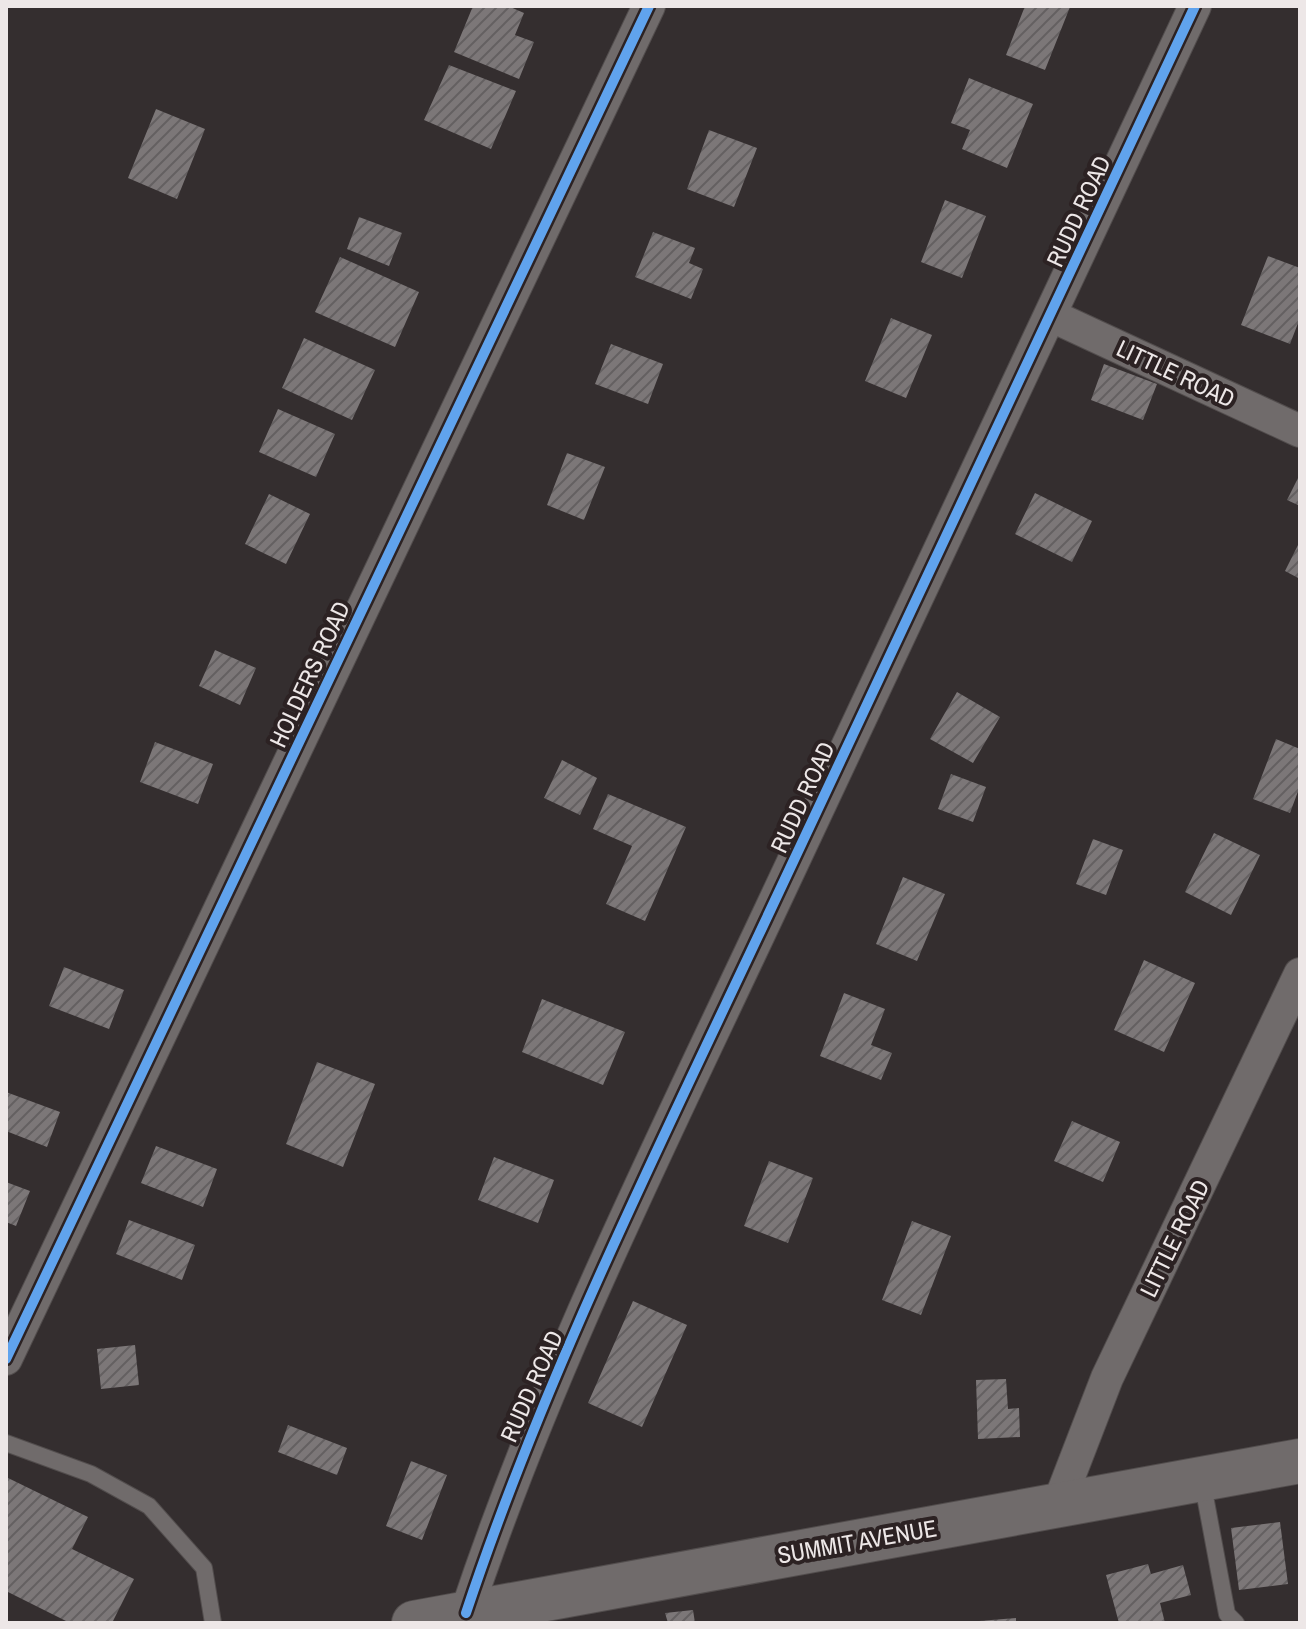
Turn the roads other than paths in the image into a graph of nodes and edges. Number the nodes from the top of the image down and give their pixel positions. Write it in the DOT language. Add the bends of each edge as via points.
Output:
graph roads {
  1 [pos="649,6"];
  2 [pos="1195,6"];
  3 [pos="1052,316"];
  4 [pos="1300,431"];
  5 [pos="1300,974"];
  6 [pos="6,1359"];
  7 [pos="6,1443"];
  8 [pos="1300,1461"];
  9 [pos="1202,1479"];
  10 [pos="1058,1505"];
  11 [pos="466,1613"];
  12 [pos="213,1623"];
  13 [pos="414,1623"];
  14 [pos="1236,1623"];
  1 -- 6 [label="street, HOLDERS ROAD"];
  2 -- 3 [label="street, RUDD ROAD"];
  3 -- 4 [label="street, LITTLE ROAD"];
  3 -- 11 [label="street, RUDD ROAD" via="569,1346 504,1496"];
  5 -- 10 [label="street, LITTLE ROAD" via="1107,1378"];
  7 -- 12 [label="lane" via="91,1474 149,1506 204,1568"];
  8 -- 9 [label="main road, SUMMIT AVENUE"];
  9 -- 10 [label="main road, SUMMIT AVENUE"];
  9 -- 14 [label="lane" via="1227,1614"];
  10 -- 11 [label="main road, SUMMIT AVENUE"];
  11 -- 13 [label="main road, SUMMIT AVENUE"];
}
